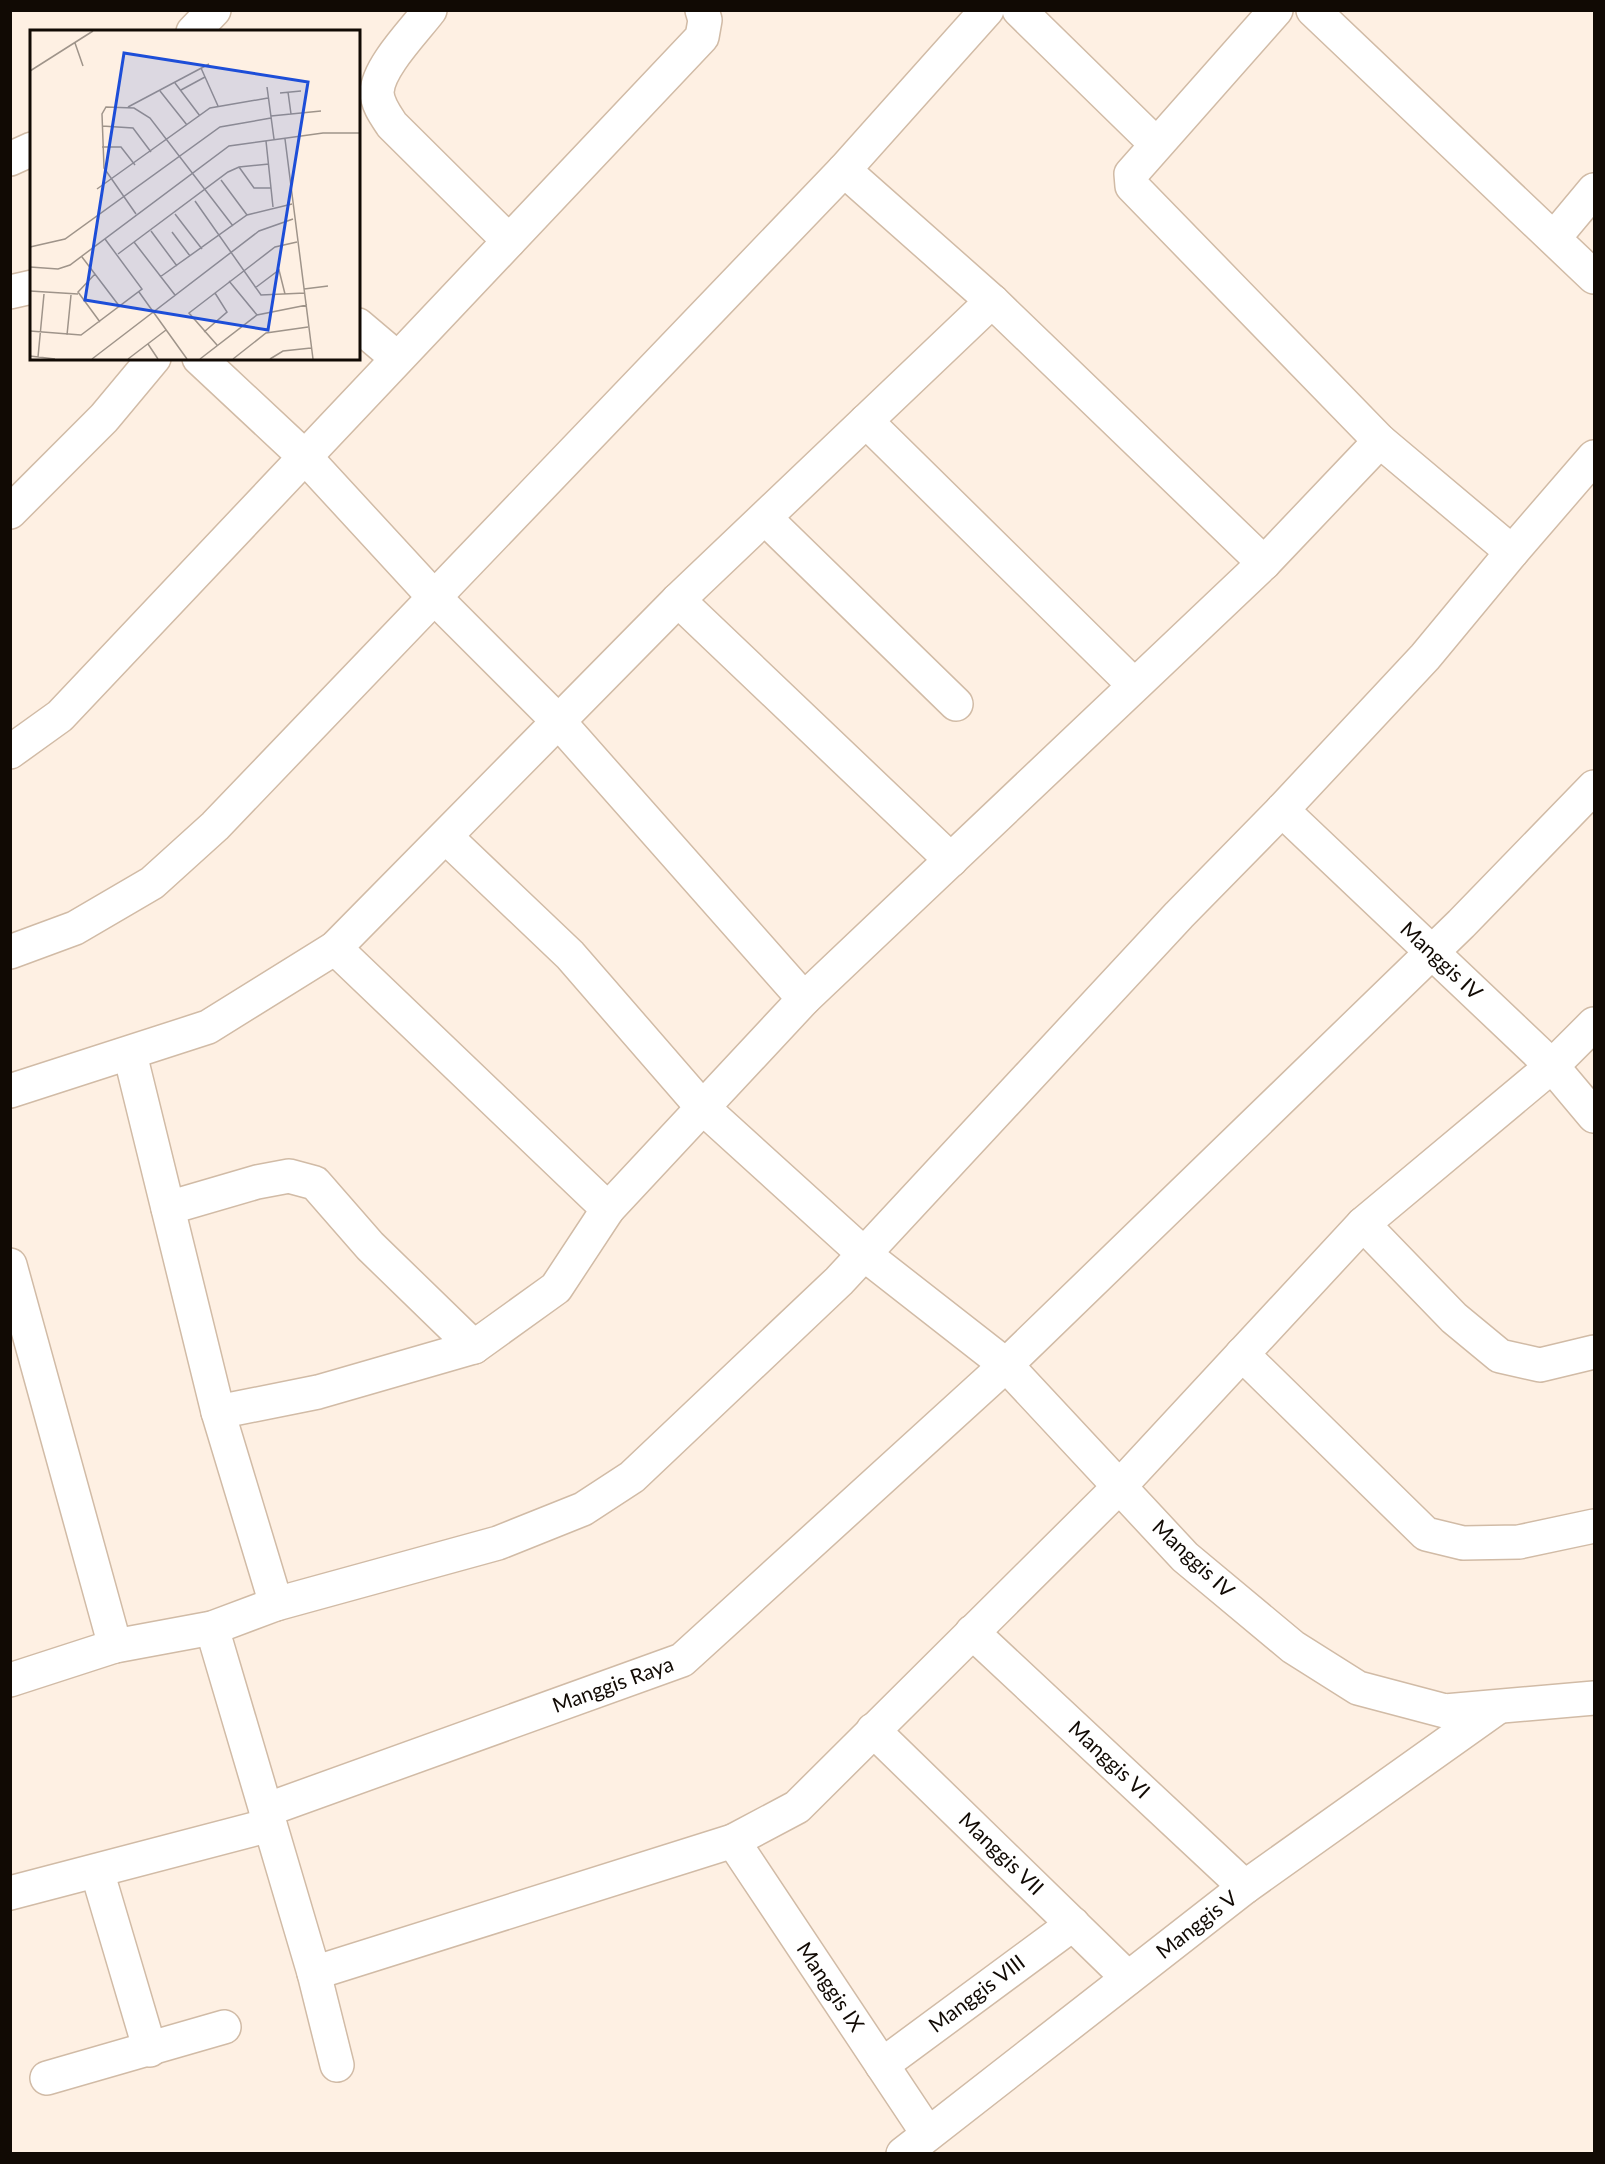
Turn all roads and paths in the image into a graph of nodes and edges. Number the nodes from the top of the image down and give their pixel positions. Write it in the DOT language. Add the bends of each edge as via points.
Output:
graph roads {
  1 [pos="214,10"];
  2 [pos="430,10"];
  3 [pos="702,10"];
  4 [pos="987,10"];
  5 [pos="1019,10"];
  6 [pos="1276,10"];
  7 [pos="1313,10"];
  8 [pos="195,30"];
  9 [pos="1156,144"];
  10 [pos="30,150"];
  11 [pos="10,159"];
  12 [pos="844,170"];
  13 [pos="1594,190"];
  14 [pos="1554,238"];
  15 [pos="509,241"];
  16 [pos="1594,277"];
  17 [pos="30,287"];
  18 [pos="10,292"];
  19 [pos="992,300"];
  20 [pos="360,327"];
  21 [pos="397,358"];
  22 [pos="152,360"];
  23 [pos="201,360"];
  24 [pos="866,420"];
  25 [pos="1380,441"];
  26 [pos="1594,457"];
  27 [pos="306,458"];
  28 [pos="10,512"];
  29 [pos="765,518"];
  30 [pos="1512,552"];
  31 [pos="1264,563"];
  32 [pos="435,598"];
  33 [pos="678,600"];
  34 [pos="1134,686"];
  35 [pos="956,704"];
  36 [pos="559,722"];
  37 [pos="10,752"];
  38 [pos="1594,787"];
  39 [pos="1282,810"];
  40 [pos="446,837"];
  41 [pos="951,860"];
  42 [pos="336,948"];
  43 [pos="10,952"];
  44 [pos="1431,952"];
  45 [pos="804,999"];
  46 [pos="1594,1024"];
  47 [pos="130,1054"];
  48 [pos="1552,1066"];
  49 [pos="10,1091"];
  50 [pos="702,1107"];
  51 [pos="1594,1116"];
  52 [pos="168,1208"];
  53 [pos="608,1209"];
  54 [pos="1363,1224"];
  55 [pos="864,1254"];
  56 [pos="10,1265"];
  57 [pos="474,1347"];
  58 [pos="1594,1352"];
  59 [pos="1242,1354"];
  60 [pos="1006,1365"];
  61 [pos="218,1412"];
  62 [pos="1119,1487"];
  63 [pos="1594,1526"];
  64 [pos="276,1604"];
  65 [pos="212,1628"];
  66 [pos="972,1632"];
  67 [pos="115,1646"];
  68 [pos="10,1680"];
  69 [pos="1594,1698"];
  70 [pos="1498,1707"];
  71 [pos="873,1730"];
  72 [pos="268,1818"];
  73 [pos="733,1841"];
  74 [pos="97,1871"];
  75 [pos="1245,1887"];
  76 [pos="10,1893"];
  77 [pos="1072,1924"];
  78 [pos="314,1973"];
  79 [pos="1128,1978"];
  80 [pos="224,2027"];
  81 [pos="150,2050"];
  82 [pos="337,2065"];
  83 [pos="882,2065"];
  84 [pos="47,2078"];
  85 [pos="916,2144"];
  1 -- 8 [label="street"];
  2 -- 15 [label="street" via="384,70 377,92 382,109 392,125"];
  3 -- 15 [label="street" via="702,37"];
  4 -- 12 [label="street"];
  5 -- 9 [label="street"];
  6 -- 9 [label="street"];
  7 -- 14 [label="street"];
  9 -- 25 [label="street" via="1131,174 1134,191"];
  10 -- 11 [label="street"];
  12 -- 19 [label="street"];
  12 -- 32 [label="street"];
  13 -- 14 [label="street"];
  14 -- 16 [label="street"];
  15 -- 21 [label="street"];
  17 -- 18 [label="street"];
  19 -- 24 [label="street"];
  19 -- 31 [label="street"];
  20 -- 21 [label="street"];
  21 -- 27 [label="street"];
  22 -- 28 [label="street" via="104,418"];
  23 -- 27 [label="street"];
  24 -- 29 [label="street"];
  24 -- 34 [label="street"];
  25 -- 30 [label="street"];
  25 -- 31 [label="street"];
  26 -- 30 [label="street"];
  27 -- 32 [label="street"];
  27 -- 37 [label="street" via="60,716"];
  29 -- 33 [label="street"];
  29 -- 35 [label="street"];
  30 -- 39 [label="street" via="1425,657"];
  31 -- 34 [label="street"];
  32 -- 36 [label="street"];
  32 -- 43 [label="street" via="216,826 152,883 75,928"];
  33 -- 36 [label="street"];
  33 -- 41 [label="street"];
  34 -- 41 [label="street"];
  36 -- 40 [label="street"];
  36 -- 45 [label="street"];
  38 -- 44 [label="street, Manggis Raya"];
  39 -- 44 [label="street, Manggis IV"];
  39 -- 55 [label="street" via="1179,915"];
  40 -- 42 [label="street"];
  40 -- 50 [label="street, Manggis IV" via="570,955"];
  41 -- 45 [label="street"];
  42 -- 47 [label="street" via="208,1027"];
  42 -- 53 [label="street"];
  44 -- 48 [label="street, Manggis IV"];
  44 -- 60 [label="street, Manggis Raya"];
  45 -- 50 [label="street"];
  46 -- 48 [label="street"];
  47 -- 49 [label="street"];
  47 -- 52 [label="street"];
  48 -- 51 [label="street, Manggis IV"];
  48 -- 54 [label="street"];
  50 -- 53 [label="street"];
  50 -- 55 [label="street, Manggis IV"];
  52 -- 57 [label="street" via="289,1176 315,1182 370,1246"];
  52 -- 61 [label="street"];
  53 -- 57 [label="street" via="556,1288"];
  54 -- 58 [label="street" via="1454,1318 1500,1356 1540,1365"];
  54 -- 59 [label="street"];
  55 -- 60 [label="street, Manggis IV"];
  55 -- 64 [label="street" via="632,1477 583,1509 498,1543"];
  56 -- 67 [label="street"];
  57 -- 61 [label="street" via="318,1392"];
  59 -- 62 [label="street"];
  59 -- 63 [label="street" via="1426,1534 1463,1543 1519,1542"];
  60 -- 62 [label="street, Manggis IV"];
  60 -- 72 [label="street, Manggis Raya" via="682,1660"];
  61 -- 64 [label="street"];
  62 -- 66 [label="street"];
  62 -- 70 [label="street, Manggis IV" via="1185,1557 1293,1647 1358,1688 1445,1711"];
  64 -- 65 [label="street"];
  65 -- 67 [label="street"];
  65 -- 72 [label="street"];
  66 -- 71 [label="street"];
  66 -- 75 [label="street, Manggis VI"];
  67 -- 68 [label="street"];
  69 -- 70 [label="street, Manggis IV"];
  70 -- 75 [label="street, Manggis V"];
  71 -- 73 [label="street" via="796,1807"];
  71 -- 77 [label="street, Manggis VII"];
  72 -- 74 [label="street, Manggis Raya"];
  72 -- 78 [label="street"];
  73 -- 78 [label="street"];
  73 -- 83 [label="street, Manggis IX"];
  74 -- 76 [label="street, Manggis Raya"];
  74 -- 81 [label="street"];
  75 -- 79 [label="street, Manggis V"];
  77 -- 79 [label="street, Manggis VII"];
  77 -- 83 [label="street, Manggis VIII"];
  78 -- 82 [label="street"];
  79 -- 85 [label="street, Manggis V"];
  80 -- 81 [label="street"];
  81 -- 84 [label="street"];
  83 -- 85 [label="street, Manggis IX"];
}
